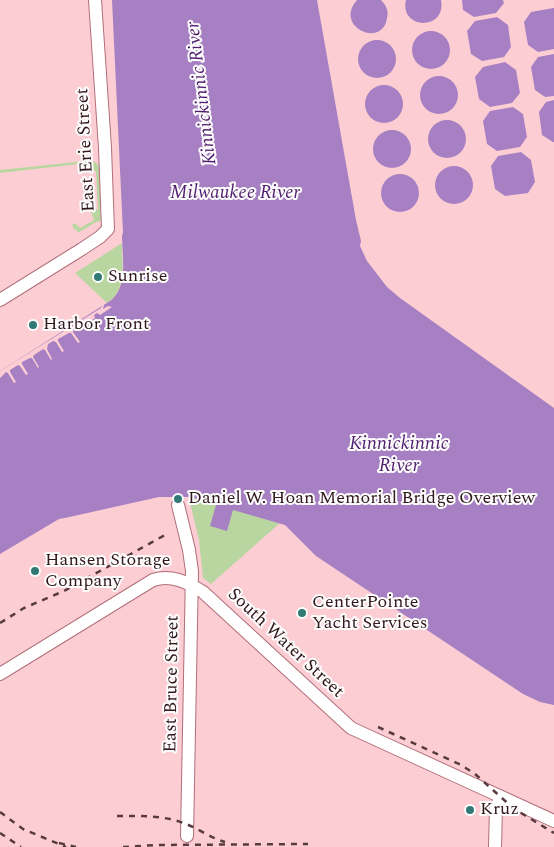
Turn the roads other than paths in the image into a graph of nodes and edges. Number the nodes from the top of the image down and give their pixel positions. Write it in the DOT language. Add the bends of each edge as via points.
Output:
graph roads {
  1 [pos="94,0"];
  2 [pos="0,300"];
  3 [pos="178,505"];
  4 [pos="192,586"];
  5 [pos="0,674"];
  6 [pos="500,797"];
  7 [pos="554,821"];
  8 [pos="187,836"];
  9 [pos="495,847"];
  1 -- 2 [label="street, East Erie Street" via="108,228 94,241"];
  3 -- 4 [label="street, East Bruce Street" via="189,550"];
  4 -- 5 [label="street, South Water Street" via="169,577 153,580"];
  4 -- 6 [label="street, South Water Street" via="351,728"];
  4 -- 8 [label="street, East Bruce Street"];
  6 -- 7 [label="street, South Water Street"];
  6 -- 9 [label="street" via="496,807"];
}
